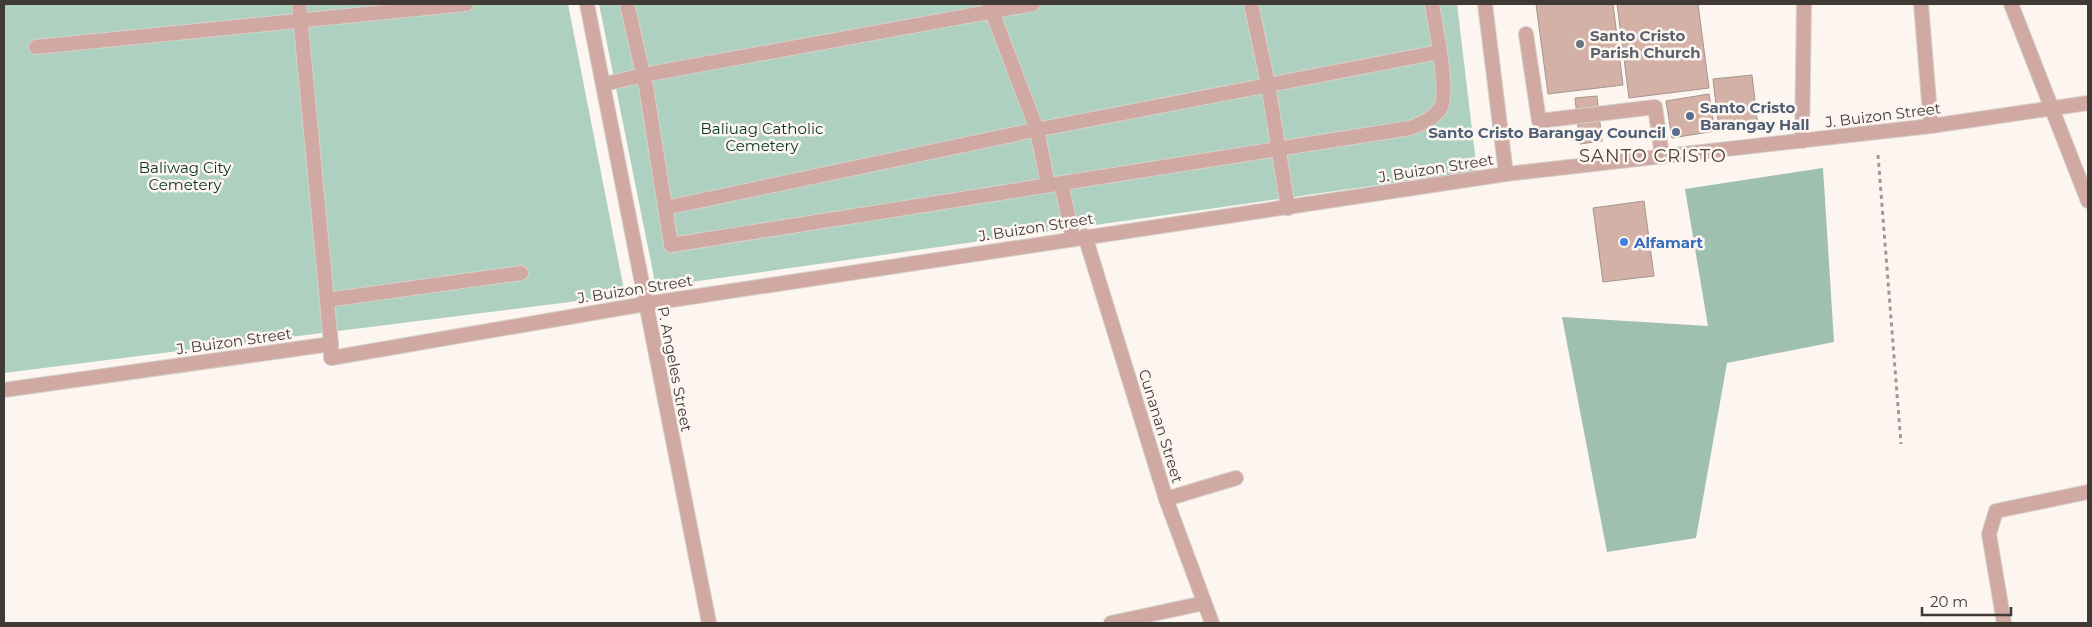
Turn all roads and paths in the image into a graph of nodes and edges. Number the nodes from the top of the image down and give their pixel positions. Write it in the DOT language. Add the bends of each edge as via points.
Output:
graph roads {
  1 [pos="299,4"];
  2 [pos="466,4"];
  3 [pos="587,4"];
  4 [pos="627,4"];
  5 [pos="1034,4"];
  6 [pos="1251,4"];
  7 [pos="1432,4"];
  8 [pos="1486,4"];
  9 [pos="1804,4"];
  10 [pos="1921,4"];
  11 [pos="2011,4"];
  12 [pos="990,8"];
  13 [pos="300,20"];
  14 [pos="1526,34"];
  15 [pos="36,47"];
  16 [pos="1439,52"];
  17 [pos="643,75"];
  18 [pos="604,84"];
  19 [pos="1268,84"];
  20 [pos="2088,103"];
  21 [pos="2052,107"];
  22 [pos="1931,126"];
  23 [pos="1037,130"];
  24 [pos="1876,132"];
  25 [pos="1802,141"];
  26 [pos="1278,149"];
  27 [pos="1662,156"];
  28 [pos="1506,174"];
  29 [pos="1054,184"];
  30 [pos="2088,201"];
  31 [pos="666,208"];
  32 [pos="1288,208"];
  33 [pos="1079,237"];
  34 [pos="522,273"];
  35 [pos="327,300"];
  36 [pos="645,304"];
  37 [pos="331,344"];
  38 [pos="4,390"];
  39 [pos="1901,444"];
  40 [pos="1236,478"];
  41 [pos="2088,492"];
  42 [pos="1166,499"];
  43 [pos="1204,603"];
  44 [pos="709,623"];
  45 [pos="1112,623"];
  46 [pos="1212,623"];
  47 [pos="2004,623"];
  1 -- 13 [label="street"];
  2 -- 13 [label="street"];
  3 -- 18 [label="street, P. Angeles Street"];
  4 -- 17 [label="street"];
  5 -- 12 [label="street"];
  6 -- 19 [label="street"];
  7 -- 16 [label="street"];
  8 -- 28 [label="street"];
  9 -- 25 [label="street"];
  10 -- 22 [label="street"];
  11 -- 21 [label="street"];
  12 -- 17 [label="street"];
  12 -- 23 [label="street, Cunanan Street"];
  13 -- 15 [label="street"];
  13 -- 35 [label="street"];
  14 -- 27 [label="street" via="1539,121 1655,107"];
  16 -- 19 [label="street"];
  16 -- 26 [label="street" via="1444,88 1440,108 1426,122 1410,128"];
  17 -- 18 [label="street"];
  17 -- 31 [label="street"];
  18 -- 36 [label="street, P. Angeles Street"];
  19 -- 23 [label="street"];
  19 -- 26 [label="street"];
  20 -- 21 [label="street, J. Buizon Street"];
  21 -- 22 [label="street, J. Buizon Street"];
  21 -- 30 [label="street"];
  22 -- 24 [label="street, J. Buizon Street"];
  23 -- 29 [label="street, Cunanan Street"];
  23 -- 31 [label="street"];
  24 -- 25 [label="street, J. Buizon Street"];
  24 -- 39 [label="path"];
  25 -- 27 [label="street, J. Buizon Street"];
  26 -- 29 [label="street"];
  26 -- 32 [label="street"];
  27 -- 28 [label="street, J. Buizon Street"];
  28 -- 32 [label="street, J. Buizon Street"];
  29 -- 31 [label="street" via="671,245"];
  29 -- 33 [label="street, Cunanan Street"];
  32 -- 33 [label="street, J. Buizon Street"];
  33 -- 36 [label="street, J. Buizon Street"];
  33 -- 42 [label="street, Cunanan Street"];
  34 -- 35 [label="street"];
  35 -- 37 [label="street"];
  36 -- 37 [label="street, J. Buizon Street" via="331,358"];
  36 -- 44 [label="street, P. Angeles Street"];
  37 -- 38 [label="street, J. Buizon Street"];
  40 -- 42 [label="street"];
  41 -- 47 [label="street" via="1996,511 1989,534"];
  42 -- 43 [label="street, Cunanan Street"];
  43 -- 45 [label="street"];
  43 -- 46 [label="street, Cunanan Street"];
}
